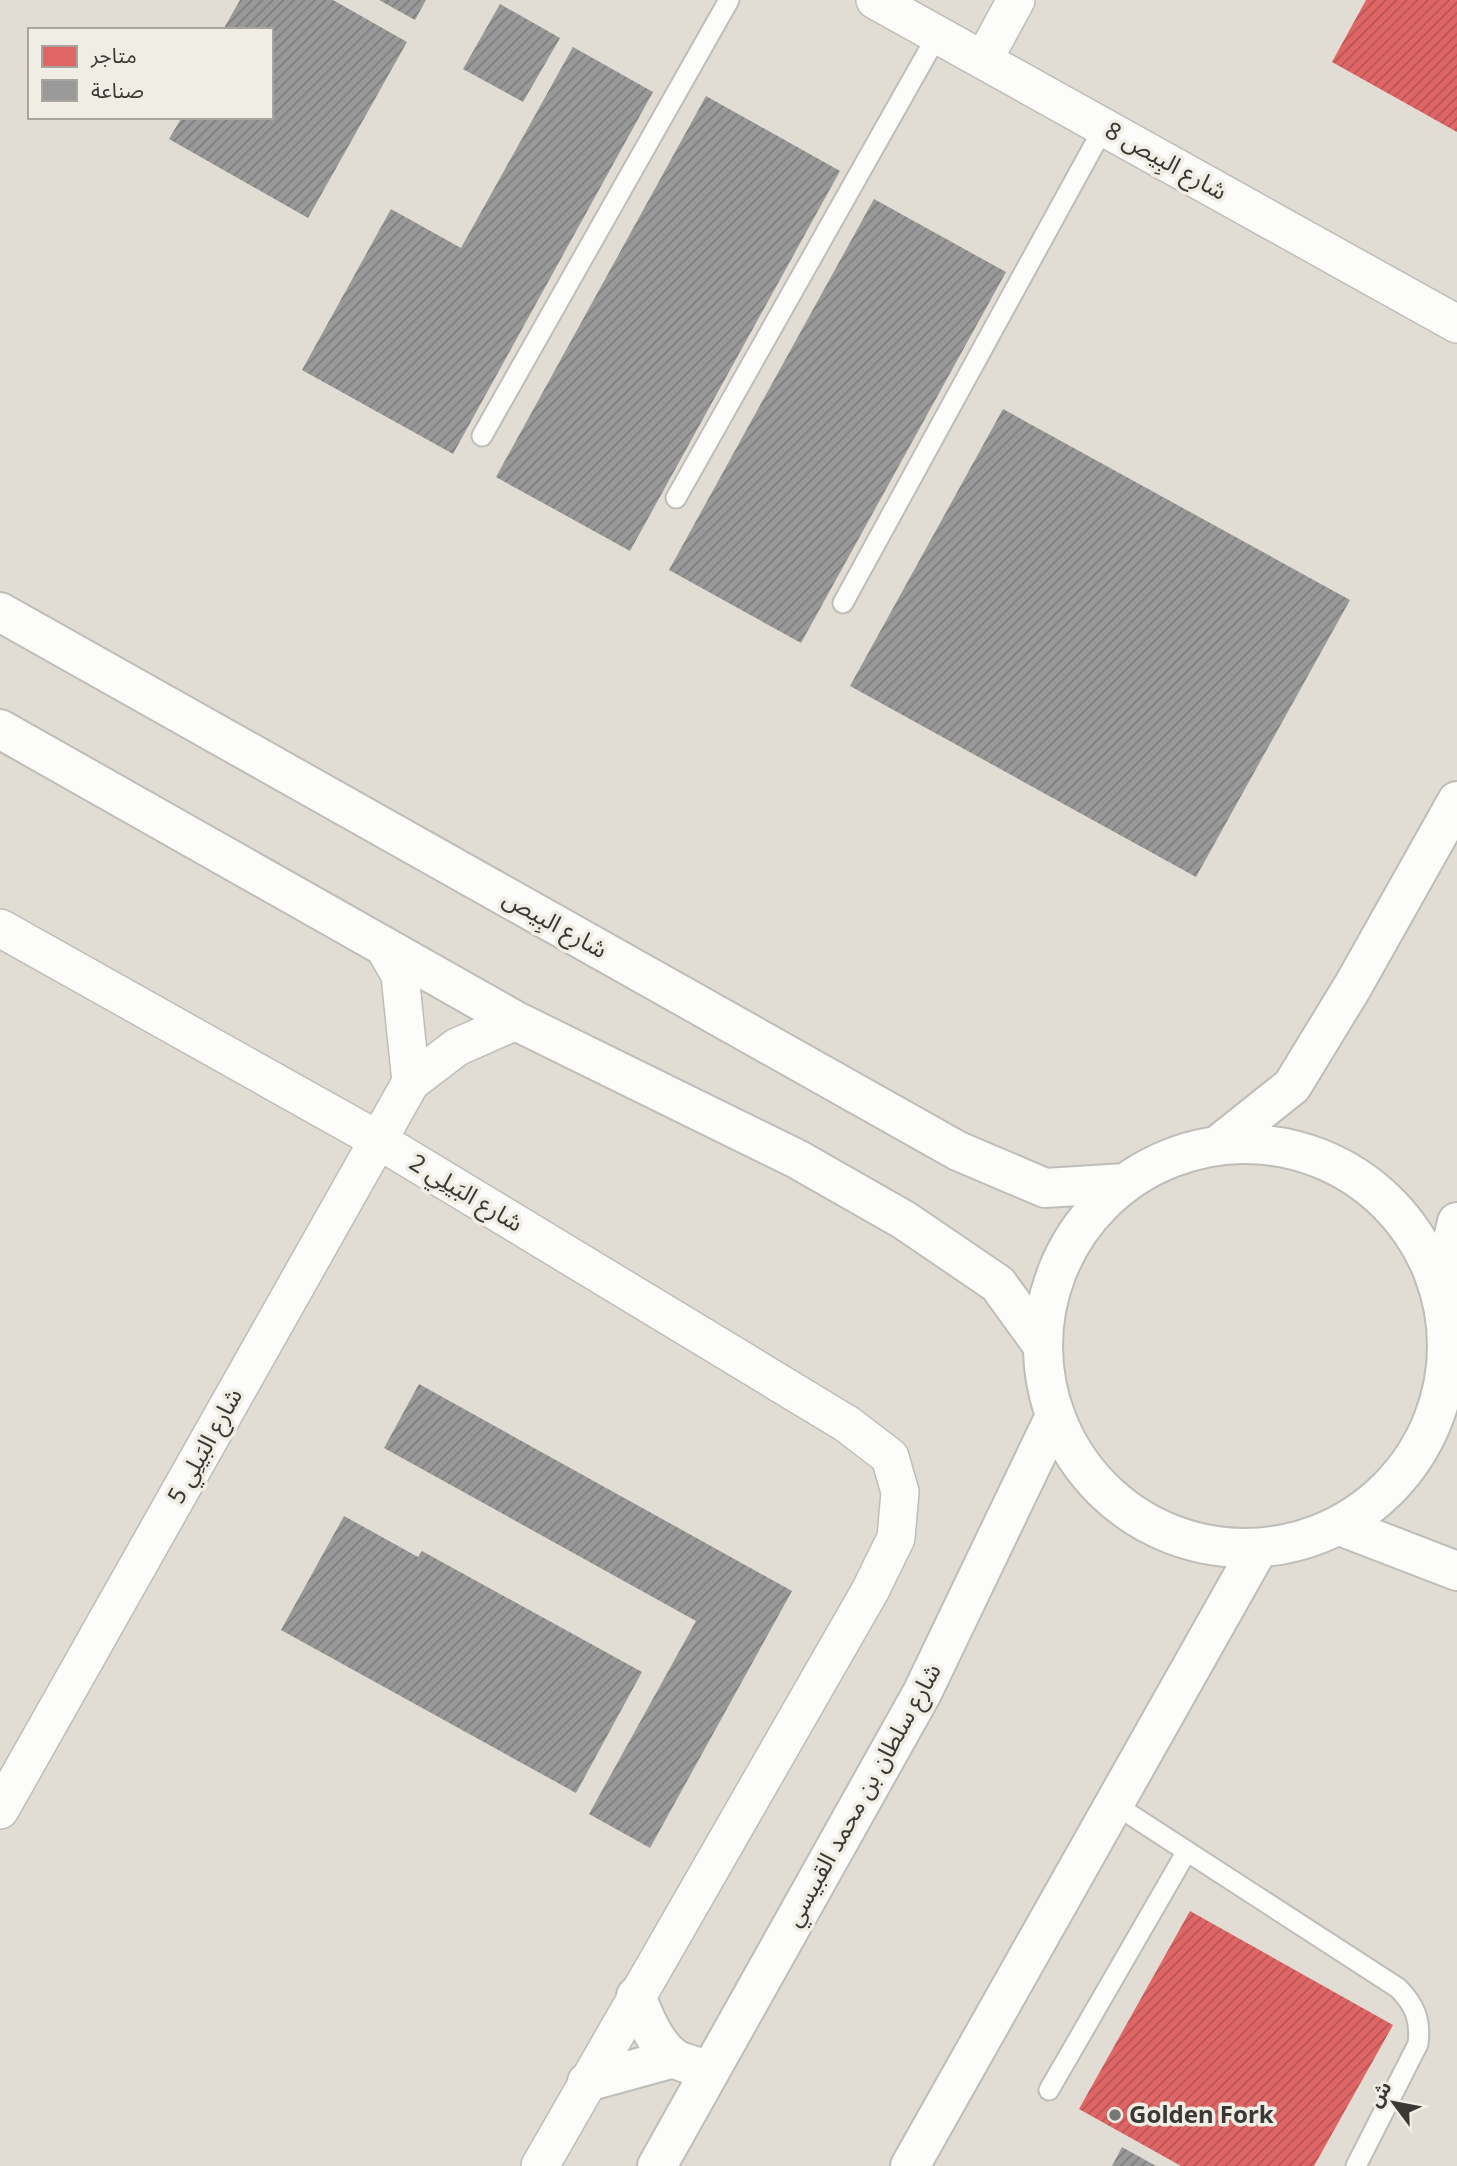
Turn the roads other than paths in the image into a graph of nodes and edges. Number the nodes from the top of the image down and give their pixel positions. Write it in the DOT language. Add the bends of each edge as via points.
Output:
graph roads {
  1 [pos="729,0"];
  2 [pos="875,0"];
  3 [pos="1016,0"];
  4 [pos="938,34"];
  5 [pos="984,59"];
  6 [pos="1104,127"];
  7 [pos="1457,324"];
  8 [pos="482,436"];
  9 [pos="676,498"];
  10 [pos="843,603"];
  11 [pos="0,611"];
  12 [pos="0,729"];
  13 [pos="1457,801"];
  14 [pos="0,928"];
  15 [pos="384,947"];
  16 [pos="516,1021"];
  17 [pos="411,1082"];
  18 [pos="378,1140"];
  19 [pos="1219,1145"];
  20 [pos="1125,1183"];
  21 [pos="1457,1222"];
  22 [pos="1441,1290"];
  23 [pos="1043,1346"];
  24 [pos="1450,1397"];
  25 [pos="1055,1416"];
  26 [pos="1340,1525"];
  27 [pos="1258,1549"];
  28 [pos="1457,1571"];
  29 [pos="1114,1804"];
  30 [pos="0,1810"];
  31 [pos="1187,1851"];
  32 [pos="636,1996"];
  33 [pos="674,2058"];
  34 [pos="711,2070"];
  35 [pos="587,2082"];
  36 [pos="1049,2090"];
  37 [pos="540,2166"];
  38 [pos="657,2166"];
  39 [pos="910,2166"];
  40 [pos="1356,2166"];
  1 -- 8 [label="lane"];
  2 -- 4 [label="street, شارع البِيص 8"];
  3 -- 5 [label="street"];
  4 -- 5 [label="street, شارع البِيص 8"];
  4 -- 9 [label="lane"];
  5 -- 6 [label="street, شارع البِيص 8"];
  6 -- 7 [label="street, شارع البِيص 8"];
  6 -- 10 [label="lane"];
  11 -- 20 [label="main road, شارع البِيص" via="958,1151 1045,1188"];
  12 -- 15 [label="main road"];
  13 -- 19 [label="main road" via="1292,1086"];
  14 -- 18 [label="street, شارع البَيلِي 2"];
  15 -- 16 [label="main road"];
  15 -- 17 [label="street" via="400,975"];
  16 -- 17 [label="street, شارع البَيلِي 5" via="457,1047"];
  16 -- 23 [label="main road" via="797,1159 904,1220 998,1284"];
  17 -- 18 [label="street, شارع البَيلِي 5"];
  18 -- 30 [label="street, شارع البَيلِي 5"];
  18 -- 32 [label="street, شارع البَيلِي 2" via="846,1424 890,1457 900,1492 896,1538 870,1591"];
  19 -- 20 [label="main road" via="1170,1158"];
  19 -- 22 [label="main road" via="1276,1145 1332,1161 1380,1193 1417,1237"];
  20 -- 23 [label="main road" via="1074,1238 1046,1308"];
  21 -- 22 [label="main road"];
  22 -- 24 [label="main road"];
  23 -- 25 [label="main road"];
  24 -- 26 [label="main road" via="1422,1445 1386,1492"];
  25 -- 27 [label="main road" via="1079,1462 1114,1501 1135,1515 1157,1529 1207,1545"];
  25 -- 34 [label="main road, شارع سلطان بن محمد القبيسي" via="922,1693"];
  26 -- 27 [label="main road" via="1300,1541"];
  26 -- 28 [label="main road"];
  27 -- 29 [label="main road"];
  29 -- 31 [label="lane"];
  29 -- 39 [label="main road"];
  31 -- 36 [label="lane"];
  31 -- 40 [label="lane" via="1398,1988 1417,2012 1418,2044"];
  32 -- 33 [label="main road" via="658,2040"];
  32 -- 35 [label="street"];
  33 -- 34 [label="main road"];
  33 -- 35 [label="main road"];
  34 -- 38 [label="main road, شارع سلطان بن محمد القبيسي"];
  35 -- 37 [label="street"];
}
